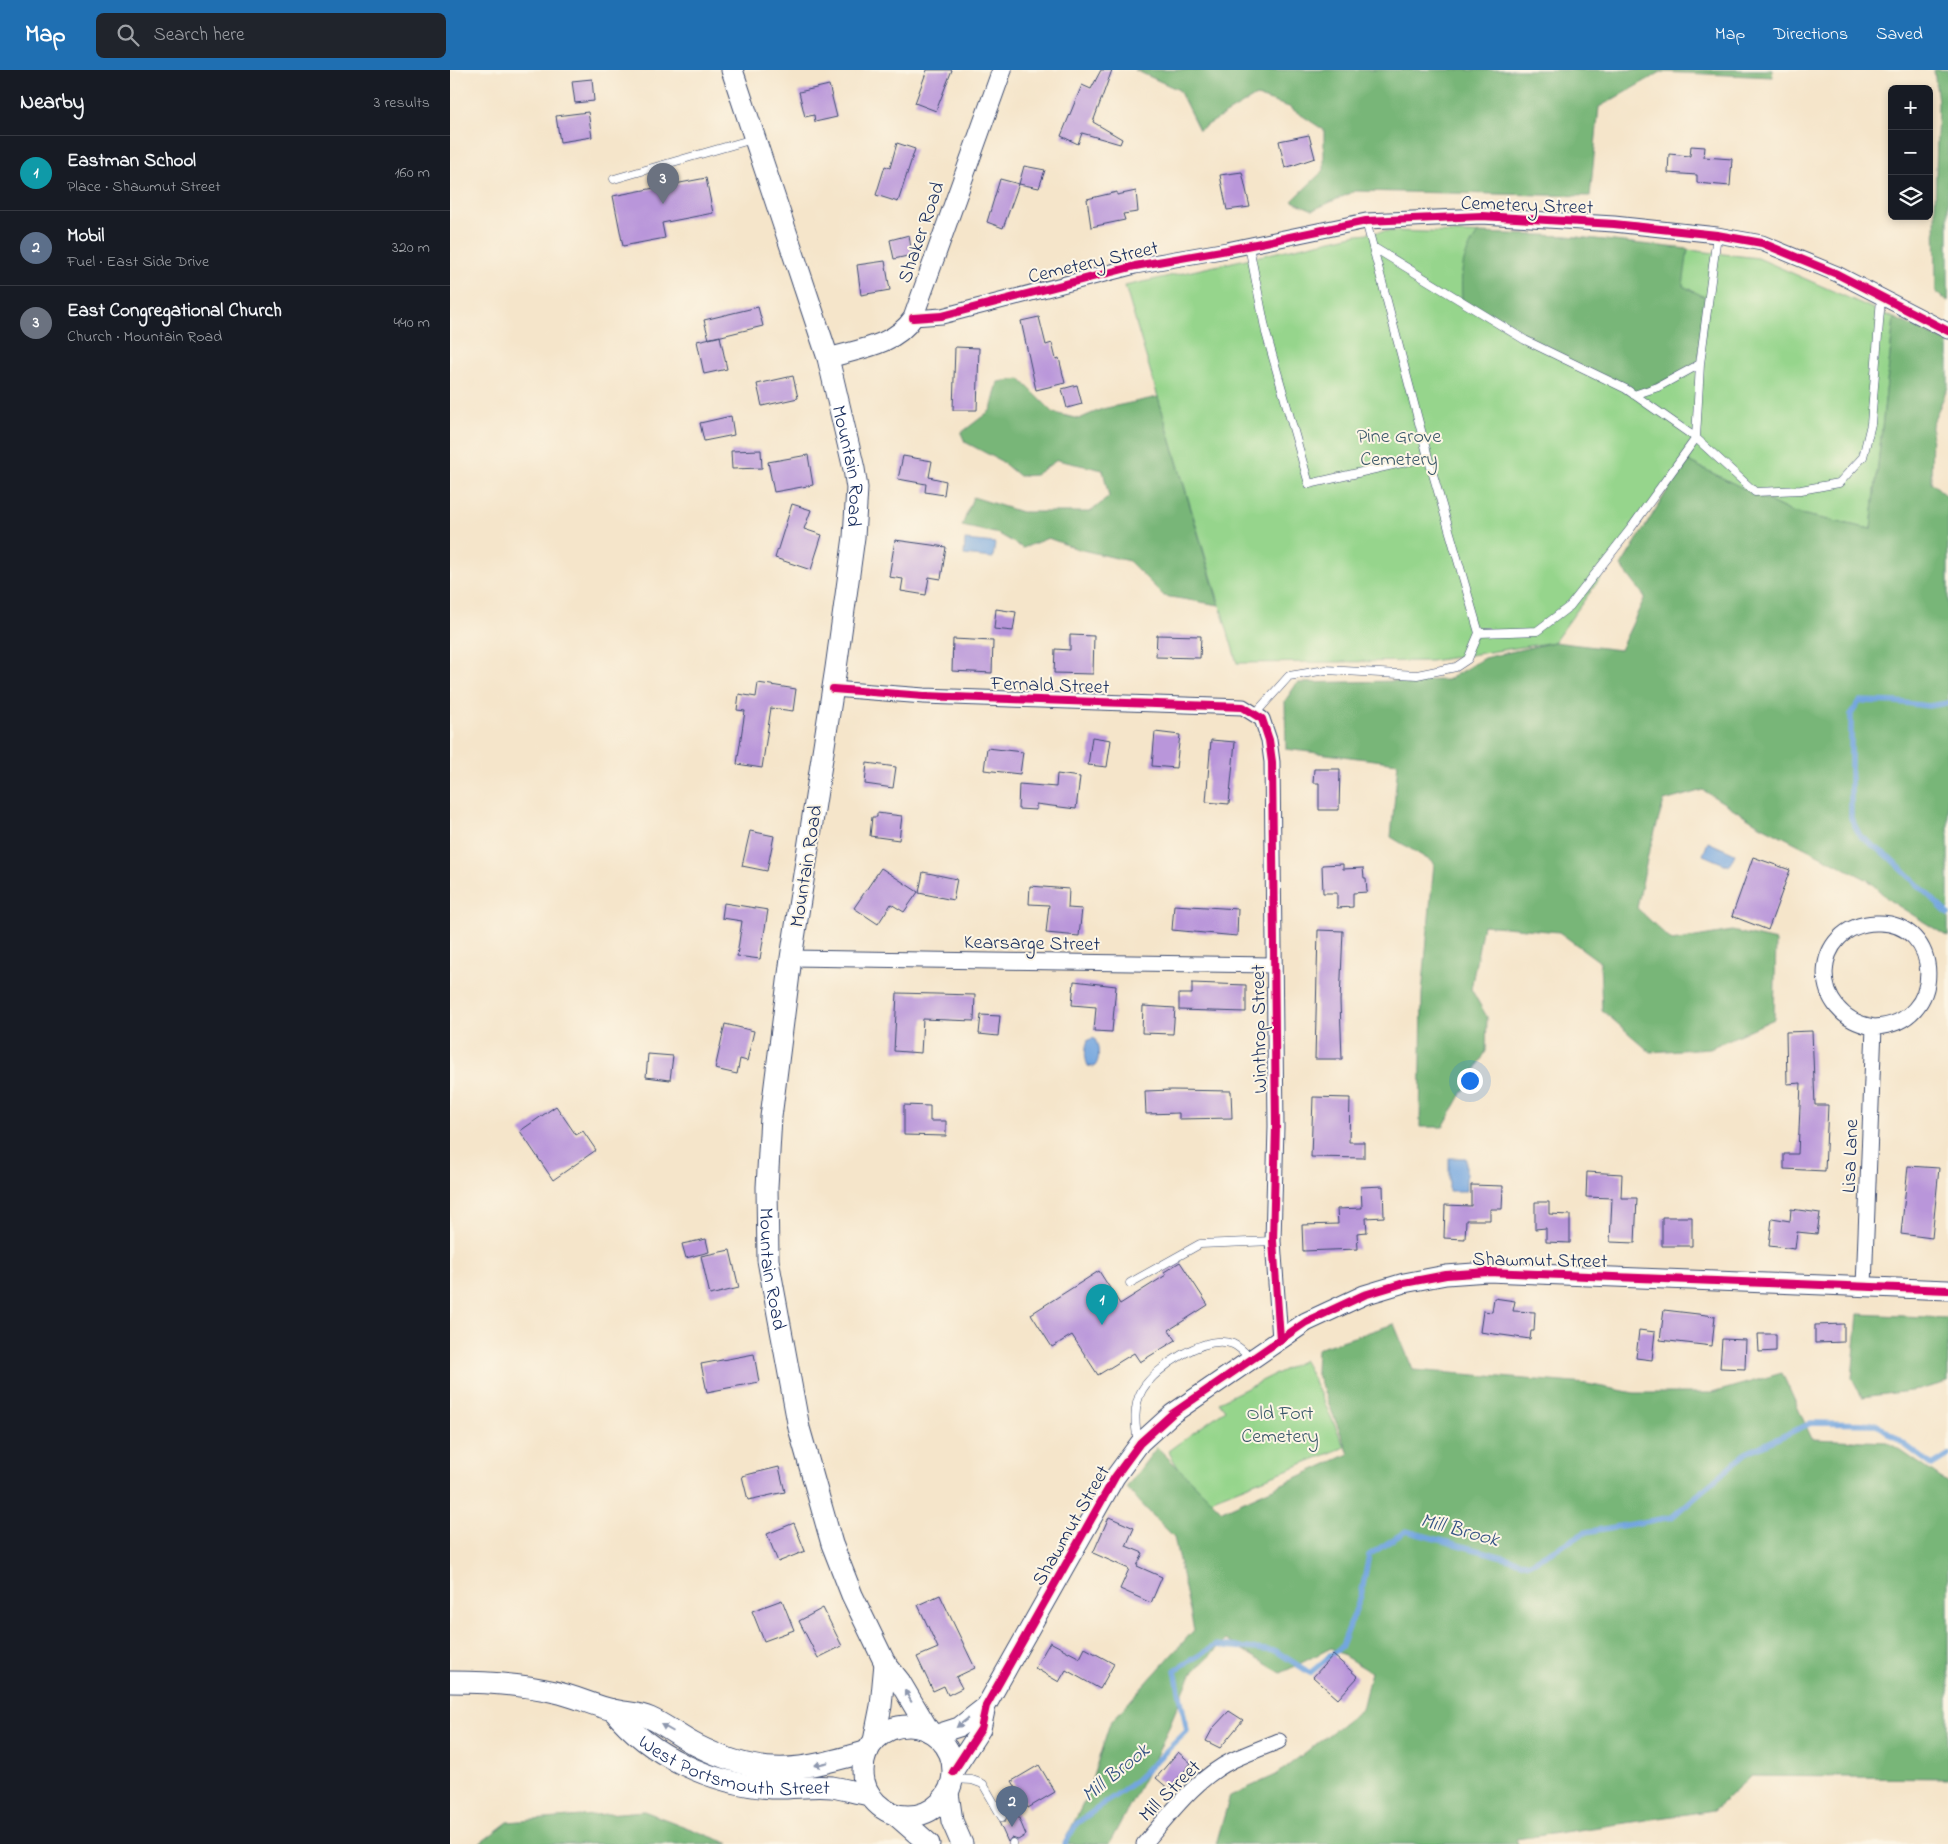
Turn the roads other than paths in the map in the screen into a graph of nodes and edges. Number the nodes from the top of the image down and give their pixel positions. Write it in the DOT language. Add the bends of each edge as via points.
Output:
graph roads {
  1 [pos="732,70"];
  2 [pos="1002,70"];
  3 [pos="755,138"];
  4 [pos="614,178"];
  5 [pos="1366,222"];
  6 [pos="1718,236"];
  7 [pos="1249,246"];
  8 [pos="1373,248"];
  9 [pos="1881,298"];
  10 [pos="914,318"];
  11 [pos="1948,331"];
  12 [pos="828,358"];
  13 [pos="1700,364"];
  14 [pos="1634,395"];
  15 [pos="1696,438"];
  16 [pos="1428,457"];
  17 [pos="1479,633"];
  18 [pos="833,689"];
  19 [pos="1259,716"];
  20 [pos="791,958"];
  21 [pos="1273,964"];
  22 [pos="1874,1027"];
  23 [pos="1273,1241"];
  24 [pos="1130,1283"];
  25 [pos="1864,1286"];
  26 [pos="1948,1290"];
  27 [pos="1280,1339"];
  28 [pos="1251,1359"];
  29 [pos="1138,1446"];
  30 [pos="884,1663"];
  31 [pos="450,1682"];
  32 [pos="986,1706"];
  33 [pos="613,1710"];
  34 [pos="932,1733"];
  35 [pos="1279,1741"];
  36 [pos="871,1746"];
  37 [pos="951,1781"];
  38 [pos="870,1795"];
  39 [pos="896,1815"];
  40 [pos="1002,1817"];
  41 [pos="929,1844"];
  42 [pos="962,1844"];
  43 [pos="1144,1844"];
  1 -- 3 [label="main road, Mountain Road"];
  2 -- 10 [label="street, Shaker Road"];
  3 -- 4 [label="lane"];
  3 -- 12 [label="main road, Mountain Road"];
  5 -- 6 [label="street, Cemetery Street" via="1482,216 1614,224"];
  5 -- 7 [label="street, Cemetery Street"];
  5 -- 8 [label="lane"];
  6 -- 9 [label="street, Cemetery Street" via="1762,243 1837,274"];
  6 -- 13 [label="lane"];
  7 -- 10 [label="street, Cemetery Street" via="1135,266 942,316"];
  7 -- 16 [label="lane" via="1266,333 1309,484"];
  8 -- 14 [label="lane" via="1525,340"];
  8 -- 16 [label="lane"];
  9 -- 11 [label="street, Cemetery Street"];
  9 -- 15 [label="lane" via="1871,424 1863,457 1839,484 1755,492"];
  10 -- 12 [label="street, Shaker Road" via="906,329 887,342"];
  12 -- 18 [label="main road, Mountain Road" via="857,488 854,537"];
  13 -- 14 [label="lane" via="1658,388"];
  13 -- 15 [label="lane"];
  14 -- 15 [label="lane"];
  15 -- 17 [label="lane" via="1632,528 1570,606 1537,631"];
  16 -- 17 [label="lane"];
  17 -- 19 [label="lane" via="1468,659 1456,667 1418,675 1326,670 1289,676"];
  18 -- 19 [label="street, Fernald Street" via="924,696 1201,704 1243,707"];
  18 -- 20 [label="main road, Mountain Road"];
  19 -- 21 [label="street, Winthrop Street" via="1269,740 1272,762"];
  20 -- 21 [label="street, Kearsarge Street"];
  20 -- 30 [label="main road, Mountain Road" via="772,1117 767,1187 768,1260 816,1496 852,1595"];
  21 -- 23 [label="street, Winthrop Street" via="1276,1126"];
  22 -- 22 [label="street" via="1893,1024 1910,1015 1927,991 1929,971 1924,952 1912,937 1896,926 1876,922 1856,927 1840,938 1829,954 1824,974 1828,994 1838,1010 1855,1022"];
  22 -- 25 [label="street, Lisa Lane"];
  23 -- 24 [label="lane" via="1200,1244"];
  23 -- 27 [label="street, Winthrop Street"];
  25 -- 26 [label="street, Shawmut Street"];
  25 -- 27 [label="street, Shawmut Street" via="1530,1272 1446,1275 1364,1295 1306,1322"];
  27 -- 28 [label="street, Shawmut Street"];
  28 -- 29 [label="street, Shawmut Street" via="1172,1414"];
  28 -- 29 [label="lane" via="1234,1344 1218,1341 1166,1363 1141,1391 1134,1418"];
  29 -- 32 [label="street, Shawmut Street" via="1115,1477"];
  34 -- 30 [label="main road, Mountain Road, one-way"];
  30 -- 36 [label="main road, Mountain Road" via="882,1706"];
  31 -- 33 [label="main road, West Portsmouth Street" via="499,1684 556,1692"];
  32 -- 34 [label="street, Shawmut Street, one-way" via="959,1727"];
  32 -- 37 [label="street, Shawmut Street" via="981,1729"];
  36 -- 33 [label="main road, West Portsmouth Street, one-way" via="798,1769 763,1768 719,1756 650,1718"];
  33 -- 38 [label="main road, West Portsmouth Street" via="644,1742 698,1771 769,1788 831,1787"];
  34 -- 36 [label="main road" via="915,1726 900,1727 886,1732"];
  34 -- 37 [label="main road" via="950,1753"];
  35 -- 43 [label="street, Mill Street" via="1232,1761 1208,1776"];
  36 -- 38 [label="main road" via="863,1771"];
  37 -- 39 [label="main road" via="938,1805 926,1813"];
  37 -- 40 [label="lane" via="972,1780 983,1784"];
  37 -- 42 [label="main road" via="952,1821"];
  38 -- 39 [label="main road" via="877,1804"];
  39 -- 41 [label="main road"];
}
